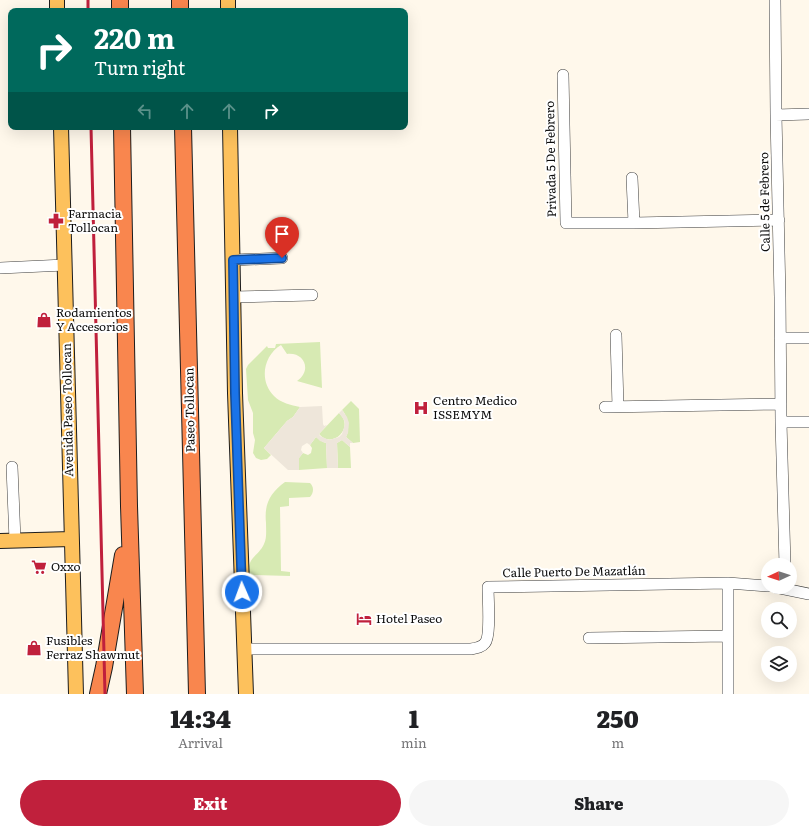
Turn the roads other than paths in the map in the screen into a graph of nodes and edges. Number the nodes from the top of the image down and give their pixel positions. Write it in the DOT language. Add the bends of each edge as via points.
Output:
graph roads {
  1 [pos="775,0"];
  2 [pos="563,75"];
  3 [pos="809,114"];
  4 [pos="776,115"];
  5 [pos="60,130"];
  6 [pos="122,130"];
  7 [pos="183,130"];
  8 [pos="230,130"];
  9 [pos="632,178"];
  10 [pos="779,220"];
  11 [pos="634,223"];
  12 [pos="282,258"];
  13 [pos="233,260"];
  14 [pos="65,265"];
  15 [pos="0,268"];
  16 [pos="312,295"];
  17 [pos="234,297"];
  18 [pos="616,335"];
  19 [pos="780,338"];
  20 [pos="809,338"];
  21 [pos="781,404"];
  22 [pos="605,407"];
  23 [pos="618,407"];
  24 [pos="781,422"];
  25 [pos="809,422"];
  26 [pos="12,467"];
  27 [pos="129,506"];
  28 [pos="71,539"];
  29 [pos="14,540"];
  30 [pos="0,541"];
  31 [pos="785,558"];
  32 [pos="728,583"];
  33 [pos="761,585"];
  34 [pos="797,591"];
  35 [pos="809,594"];
  36 [pos="728,636"];
  37 [pos="589,638"];
  38 [pos="244,649"];
  39 [pos="76,694"];
  40 [pos="98,694"];
  41 [pos="135,694"];
  42 [pos="196,694"];
  43 [pos="246,694"];
  44 [pos="728,694"];
  1 -- 4 [label="street, Calle 5 de Febrero"];
  2 -- 11 [label="street, Privada 5 De Febrero" via="566,223"];
  3 -- 4 [label="street"];
  4 -- 10 [label="street, Calle 5 de Febrero"];
  5 -- 14 [label="main road, Avenida Paseo Tollocan"];
  6 -- 27 [label="highway"];
  7 -- 42 [label="highway, Paseo Tollocan"];
  8 -- 13 [label="main road"];
  9 -- 11 [label="street"];
  10 -- 11 [label="street, Privada 5 De Febrero"];
  10 -- 19 [label="street, Calle 5 de Febrero"];
  12 -- 13 [label="street"];
  13 -- 17 [label="main road"];
  14 -- 15 [label="street"];
  14 -- 28 [label="main road, Avenida Paseo Tollocan"];
  16 -- 17 [label="street"];
  17 -- 38 [label="main road"];
  18 -- 23 [label="street"];
  19 -- 20 [label="street"];
  19 -- 21 [label="street, Calle 5 de Febrero"];
  21 -- 23 [label="street"];
  21 -- 24 [label="street, Calle 5 de Febrero"];
  22 -- 23 [label="street"];
  24 -- 25 [label="street"];
  24 -- 31 [label="street, Calle 5 de Febrero"];
  26 -- 29 [label="street"];
  27 -- 40 [label="highway" via="121,574"];
  27 -- 41 [label="highway"];
  28 -- 29 [label="main road"];
  28 -- 39 [label="main road, Avenida Paseo Tollocan"];
  29 -- 30 [label="main road"];
  32 -- 33 [label="street, Calle Puerto De Mazatlán"];
  32 -- 36 [label="street"];
  32 -- 38 [label="street, Calle Puerto De Mazatlán" via="488,587 487,639 482,646 472,649"];
  34 -- 35 [label="street"];
  36 -- 37 [label="street"];
  36 -- 44 [label="street"];
  38 -- 43 [label="main road"];
}
